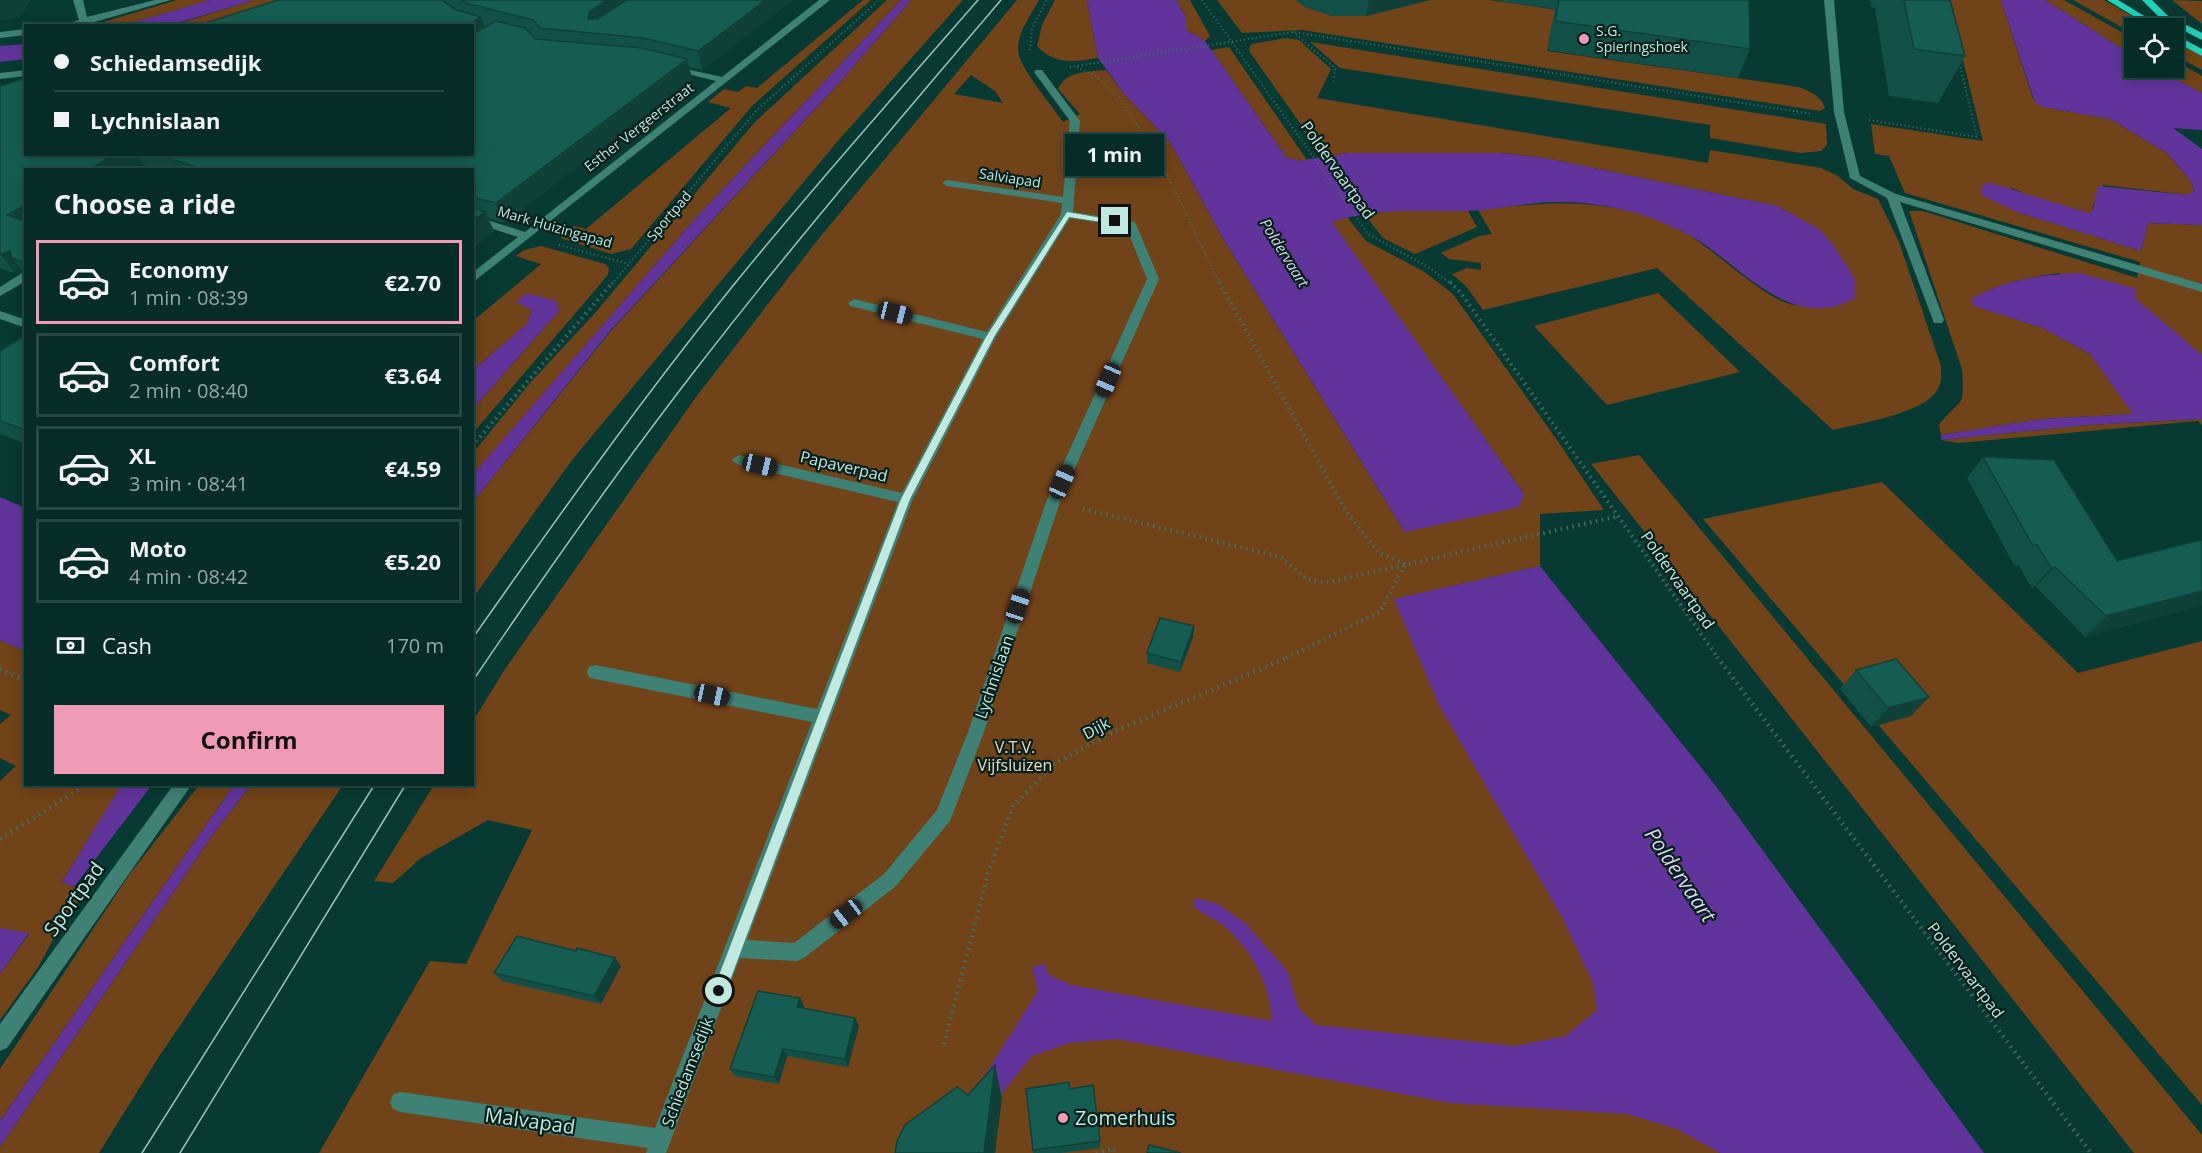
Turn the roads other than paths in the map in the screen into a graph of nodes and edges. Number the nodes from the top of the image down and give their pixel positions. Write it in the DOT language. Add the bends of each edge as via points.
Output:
graph roads {
  1 [pos="78,0"];
  2 [pos="166,0"];
  3 [pos="825,0"];
  4 [pos="1829,0"];
  5 [pos="2112,0"];
  6 [pos="2147,0"];
  7 [pos="2142,18"];
  8 [pos="84,22"];
  9 [pos="74,24"];
  10 [pos="24,32"];
  11 [pos="0,35"];
  12 [pos="2202,37"];
  13 [pos="2184,43"];
  14 [pos="2202,53"];
  15 [pos="659,64"];
  16 [pos="1039,72"];
  17 [pos="24,73"];
  18 [pos="0,76"];
  19 [pos="724,80"];
  20 [pos="947,183"];
  21 [pos="1892,196"];
  22 [pos="1068,208"];
  23 [pos="474,220"];
  24 [pos="527,236"];
  25 [pos="24,277"];
  26 [pos="474,277"];
  27 [pos="2202,288"];
  28 [pos="0,292"];
  29 [pos="854,303"];
  30 [pos="0,315"];
  31 [pos="1938,320"];
  32 [pos="24,323"];
  33 [pos="990,337"];
  34 [pos="739,460"];
  35 [pos="906,499"];
  36 [pos="595,672"];
  37 [pos="821,717"];
  38 [pos="183,786"];
  39 [pos="736,949"];
  40 [pos="0,1041"];
  41 [pos="400,1102"];
  42 [pos="658,1146"];
  1 -- 8 [label="street"];
  2 -- 8 [label="street"];
  3 -- 19 [label="street, Esther Vergeerstraat"];
  4 -- 21 [label="street" via="1843,144 1855,178"];
  5 -- 7 [label="main road"];
  6 -- 12 [label="main road" via="2164,17"];
  8 -- 9 [label="street"];
  10 -- 11 [label="street"];
  13 -- 14 [label="main road"];
  15 -- 19 [label="street"];
  16 -- 22 [label="street, Schiedamsedijk" via="1075,121"];
  17 -- 18 [label="street"];
  19 -- 24 [label="street, Esther Vergeerstraat"];
  20 -- 22 [label="street, Salviapad"];
  21 -- 27 [label="street"];
  21 -- 31 [label="street"];
  22 -- 33 [label="street, Schiedamsedijk"];
  22 -- 39 [label="street, Lychnislaan" via="1131,224 1153,279 1053,502 944,815 890,880 797,952"];
  23 -- 24 [label="street, Mark Huizingapad"];
  24 -- 26 [label="street, Esther Vergeerstraat"];
  25 -- 28 [label="street"];
  29 -- 33 [label="street"];
  30 -- 32 [label="street"];
  33 -- 35 [label="street, Schiedamsedijk"];
  34 -- 35 [label="street, Papaverpad"];
  35 -- 37 [label="street, Schiedamsedijk"];
  36 -- 37 [label="street"];
  37 -- 39 [label="street, Schiedamsedijk"];
  38 -- 40 [label="street, Sportpad"];
  39 -- 42 [label="street, Schiedamsedijk"];
  41 -- 42 [label="street, Malvapad"];
}
